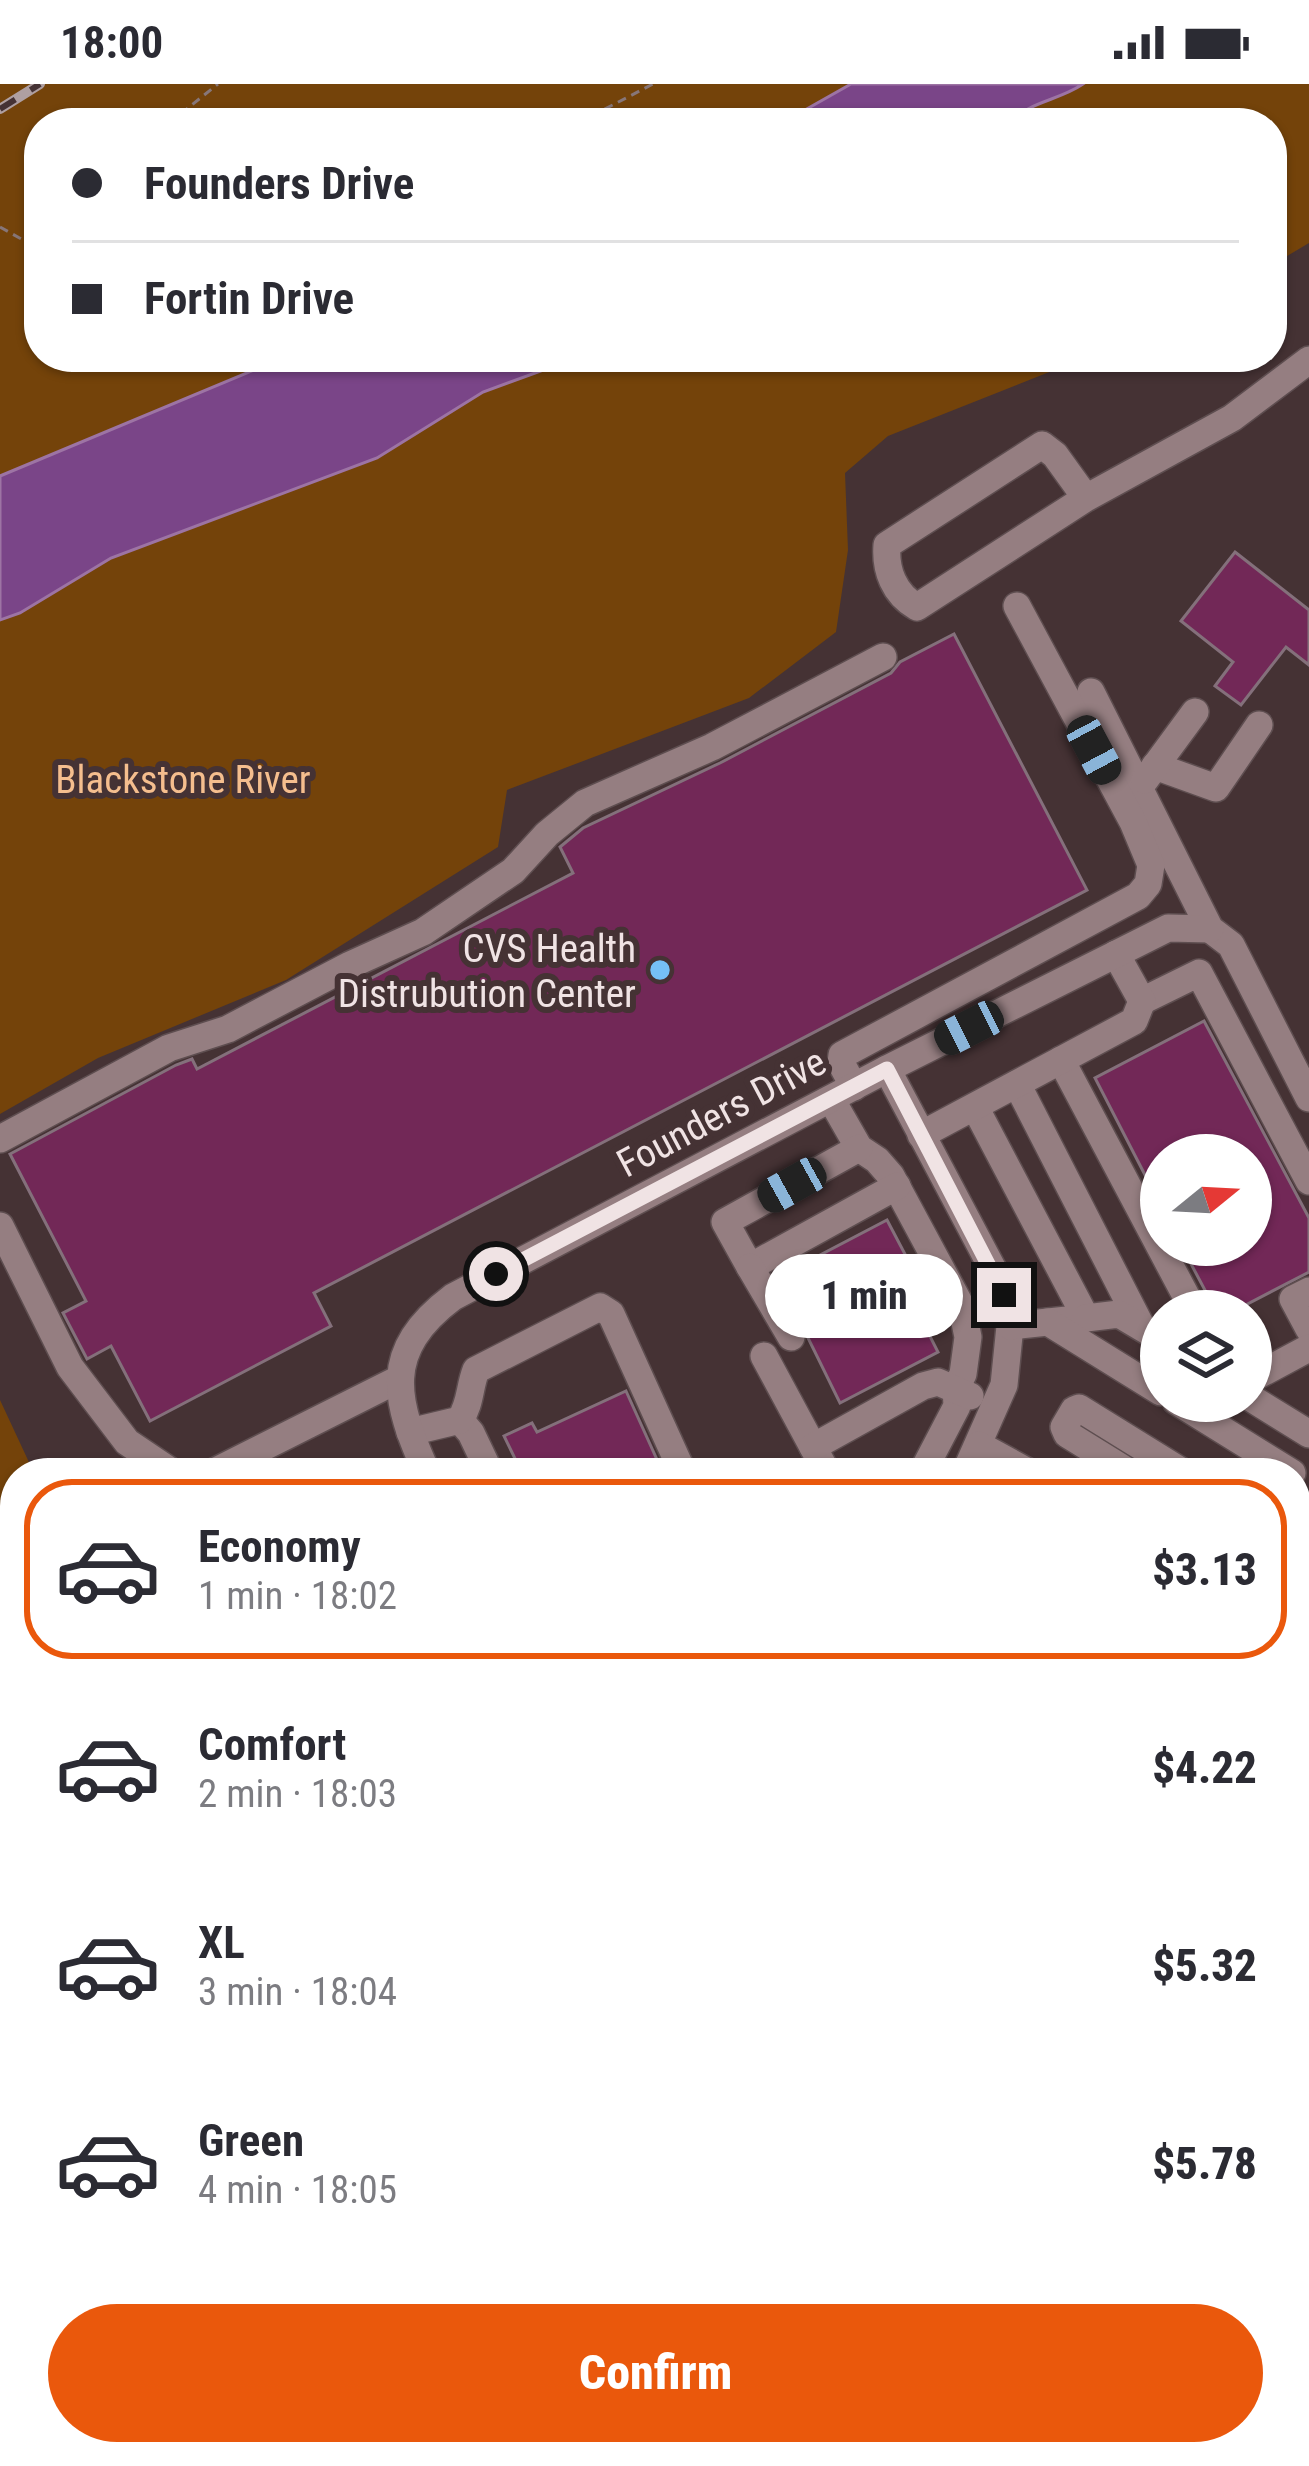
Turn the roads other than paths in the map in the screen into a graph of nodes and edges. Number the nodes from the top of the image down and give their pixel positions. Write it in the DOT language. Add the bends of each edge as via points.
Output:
graph roads {
  1 [pos="1309,360"];
  2 [pos="1086,498"];
  3 [pos="1017,606"];
  4 [pos="883,657"];
  5 [pos="1091,692"];
  6 [pos="1195,712"];
  7 [pos="1259,725"];
  8 [pos="1147,777"];
  9 [pos="1210,929"];
  10 [pos="1116,954"];
  11 [pos="994,973"];
  12 [pos="1142,1001"];
  13 [pos="1012,1006"];
  14 [pos="1061,1060"];
  15 [pos="887,1069"];
  16 [pos="1017,1084"];
  17 [pos="843,1093"];
  18 [pos="1309,1098"];
  19 [pos="975,1107"];
  20 [pos="921,1135"];
  21 [pos="0,1139"];
  22 [pos="859,1148"];
  23 [pos="1309,1181"];
  24 [pos="897,1186"];
  25 [pos="0,1226"];
  26 [pos="750,1267"];
  27 [pos="1183,1290"];
  28 [pos="1309,1291"];
  29 [pos="1140,1313"];
  30 [pos="1086,1318"];
  31 [pos="1048,1322"];
  32 [pos="1010,1326"];
  33 [pos="1140,1326"];
  34 [pos="1309,1329"];
  35 [pos="790,1337"];
  36 [pos="1309,1348"];
  37 [pos="764,1356"];
  38 [pos="1272,1368"];
  39 [pos="399,1379"];
  40 [pos="1140,1379"];
  41 [pos="956,1388"];
  42 [pos="995,1411"];
  43 [pos="1272,1411"];
  44 [pos="460,1420"];
  45 [pos="1210,1422"];
  46 [pos="410,1432"];
  47 [pos="1309,1434"];
  48 [pos="979,1445"];
  49 [pos="813,1447"];
  50 [pos="151,1458"];
  51 [pos="242,1458"];
  52 [pos="421,1458"];
  53 [pos="482,1458"];
  54 [pos="676,1458"];
  55 [pos="819,1458"];
  56 [pos="930,1458"];
  57 [pos="972,1458"];
  58 [pos="1003,1458"];
  59 [pos="1105,1458"];
  60 [pos="1160,1458"];
  61 [pos="1268,1458"];
  62 [pos="669,2466"];
  63 [pos="690,2466"];
  1 -- 2 [label="street" via="1232,418"];
  2 -- 2 [label="street" via="917,607 903,599 885,565 887,545 1042,445"];
  3 -- 11 [label="street" via="1151,865 1138,896"];
  4 -- 21 [label="street" via="585,803 513,871 423,932 228,1029 169,1048"];
  5 -- 8 [label="street"];
  6 -- 8 [label="street"];
  7 -- 8 [label="street" via="1216,788"];
  8 -- 9 [label="street"];
  9 -- 10 [label="street, Founders Drive" via="1168,928"];
  9 -- 18 [label="street" via="1231,945"];
  10 -- 12 [label="street"];
  10 -- 13 [label="street, Founders Drive"];
  11 -- 13 [label="street"];
  11 -- 17 [label="street" via="842,1055"];
  12 -- 14 [label="street" via="1134,1021"];
  12 -- 23 [label="street" via="1199,973"];
  13 -- 15 [label="street, Founders Drive"];
  14 -- 16 [label="street"];
  14 -- 27 [label="street"];
  15 -- 17 [label="street, Founders Drive"];
  15 -- 20 [label="street"];
  16 -- 19 [label="street"];
  16 -- 29 [label="street"];
  17 -- 22 [label="street"];
  17 -- 39 [label="street, Founders Drive" via="452,1297 418,1329"];
  19 -- 20 [label="street"];
  19 -- 30 [label="street"];
  20 -- 32 [label="street" via="996,1275"];
  22 -- 24 [label="street"];
  22 -- 26 [label="street" via="725,1222"];
  24 -- 26 [label="street"];
  24 -- 41 [label="street" via="962,1308 968,1336"];
  25 -- 50 [label="street" via="70,1367 127,1442"];
  26 -- 35 [label="street"];
  28 -- 34 [label="street" via="1293,1299"];
  30 -- 31 [label="street"];
  30 -- 33 [label="street" via="1119,1314"];
  31 -- 32 [label="street"];
  31 -- 40 [label="street"];
  32 -- 42 [label="street"];
  36 -- 38 [label="street"];
  37 -- 49 [label="street"];
  39 -- 46 [label="street"];
  39 -- 51 [label="street"];
  41 -- 42 [label="street"];
  41 -- 49 [label="street" via="923,1386"];
  41 -- 56 [label="street" via="957,1406"];
  42 -- 48 [label="street"];
  43 -- 47 [label="street"];
  44 -- 46 [label="street"];
  44 -- 53 [label="street"];
  44 -- 54 [label="street" via="476,1370 600,1307 611,1314"];
  45 -- 61 [label="street"];
  46 -- 52 [label="street"];
  48 -- 57 [label="street"];
  48 -- 58 [label="street"];
  49 -- 55 [label="street"];
  59 -- 60 [label="street" via="1066,1434 1073,1410"];
  62 -- 63 [label="street"];
}
